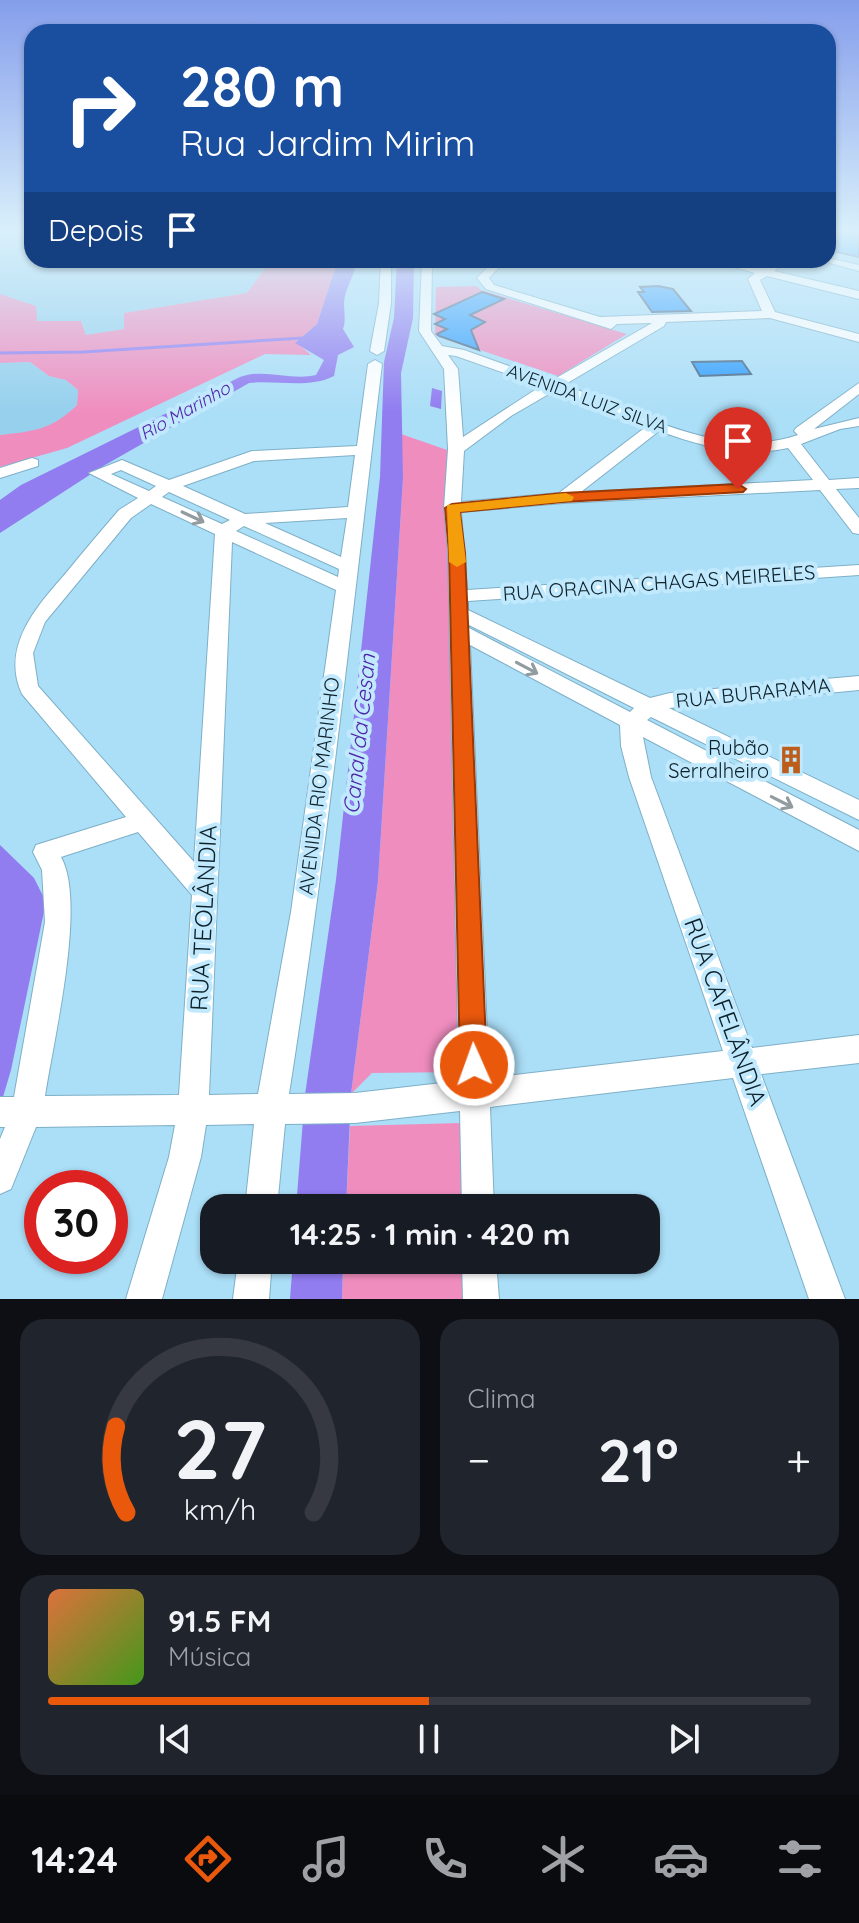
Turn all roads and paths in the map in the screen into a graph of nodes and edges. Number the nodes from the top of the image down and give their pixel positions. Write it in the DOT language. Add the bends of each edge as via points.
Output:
graph roads {
  1 [pos="385,292"];
  2 [pos="426,292"];
  3 [pos="505,292"];
  4 [pos="760,292"];
  5 [pos="770,314"];
  6 [pos="679,318"];
  7 [pos="600,321"];
  8 [pos="637,334"];
  9 [pos="859,338"];
  10 [pos="437,349"];
  11 [pos="555,386"];
  12 [pos="859,387"];
  13 [pos="859,406"];
  14 [pos="835,408"];
  15 [pos="859,422"];
  16 [pos="658,425"];
  17 [pos="793,444"];
  18 [pos="456,449"];
  19 [pos="364,450"];
  20 [pos="32,463"];
  21 [pos="0,473"];
  22 [pos="859,483"];
  23 [pos="826,484"];
  24 [pos="169,485"];
  25 [pos="148,496"];
  26 [pos="563,498"];
  27 [pos="452,508"];
  28 [pos="354,512"];
  29 [pos="234,525"];
  30 [pos="859,529"];
  31 [pos="859,570"];
  32 [pos="346,576"];
  33 [pos="459,613"];
  34 [pos="859,683"];
  35 [pos="640,715"];
  36 [pos="859,811"];
  37 [pos="143,820"];
  38 [pos="859,841"];
  39 [pos="205,893"];
  40 [pos="859,1049"];
  41 [pos="742,1062"];
  42 [pos="475,1096"];
  43 [pos="193,1108"];
  44 [pos="282,1108"];
  45 [pos="12,1111"];
  46 [pos="0,1178"];
  47 [pos="264,1194"];
  48 [pos="478,1194"];
  49 [pos="254,1274"];
  50 [pos="480,1274"];
  51 [pos="144,1299"];
  52 [pos="251,1299"];
  53 [pos="481,1299"];
  54 [pos="827,1299"];
  1 -- 19 [label="street, AVENIDA RIO MARINHO"];
  2 -- 10 [label="street" via="425,331"];
  3 -- 7 [label="street"];
  4 -- 5 [label="street"];
  5 -- 6 [label="street"];
  5 -- 9 [label="street"];
  6 -- 7 [label="street"];
  6 -- 8 [label="street"];
  7 -- 8 [label="street"];
  8 -- 11 [label="street"];
  10 -- 11 [label="street, AVENIDA LUIZ SILVA"];
  10 -- 18 [label="street" via="451,369"];
  11 -- 16 [label="street, AVENIDA LUIZ SILVA"];
  11 -- 18 [label="street"];
  12 -- 14 [label="street"];
  13 -- 14 [label="street"];
  14 -- 17 [label="street" via="800,432"];
  15 -- 17 [label="street, AVENIDA LUIZ SILVA"];
  16 -- 17 [label="street, AVENIDA LUIZ SILVA" via="742,447"];
  16 -- 26 [label="street"];
  17 -- 23 [label="street"];
  18 -- 27 [label="street"];
  19 -- 24 [label="street" via="252,456"];
  19 -- 28 [label="street, AVENIDA RIO MARINHO"];
  20 -- 21 [label="street"];
  22 -- 23 [label="street"];
  23 -- 26 [label="street"];
  23 -- 30 [label="street"];
  24 -- 25 [label="street"];
  24 -- 25 [label="street" via="122,465 97,473"];
  24 -- 29 [label="street"];
  25 -- 29 [label="street, one-way"];
  25 -- 37 [label="street" via="125,514 37,619 22,658 25,679 39,701"];
  26 -- 27 [label="street"];
  27 -- 33 [label="street"];
  28 -- 29 [label="street"];
  28 -- 32 [label="street, AVENIDA RIO MARINHO"];
  29 -- 32 [label="street"];
  29 -- 39 [label="street, RUA TEOLÂNDIA"];
  31 -- 33 [label="street, RUA ORACINA CHAGAS MEIRELES"];
  32 -- 44 [label="street, AVENIDA RIO MARINHO"];
  33 -- 35 [label="street"];
  33 -- 42 [label="street"];
  34 -- 35 [label="street, RUA BURARAMA" via="702,695"];
  35 -- 36 [label="street"];
  35 -- 38 [label="street, one-way"];
  35 -- 41 [label="street, RUA CAFELÂNDIA" via="632,746 640,777"];
  37 -- 39 [label="street"];
  37 -- 45 [label="street" via="45,852 55,870 58,922"];
  39 -- 43 [label="street, RUA TEOLÂNDIA"];
  40 -- 41 [label="street"];
  41 -- 42 [label="street"];
  41 -- 54 [label="street, RUA CAFELÂNDIA"];
  42 -- 44 [label="street" via="355,1108"];
  42 -- 48 [label="street"];
  43 -- 44 [label="street"];
  43 -- 45 [label="street"];
  43 -- 51 [label="street, RUA TEOLÂNDIA" via="185,1157"];
  44 -- 47 [label="street, AVENIDA RIO MARINHO"];
  45 -- 46 [label="street"];
  49 -- 52 [label="street"];
  50 -- 53 [label="street"];
}
